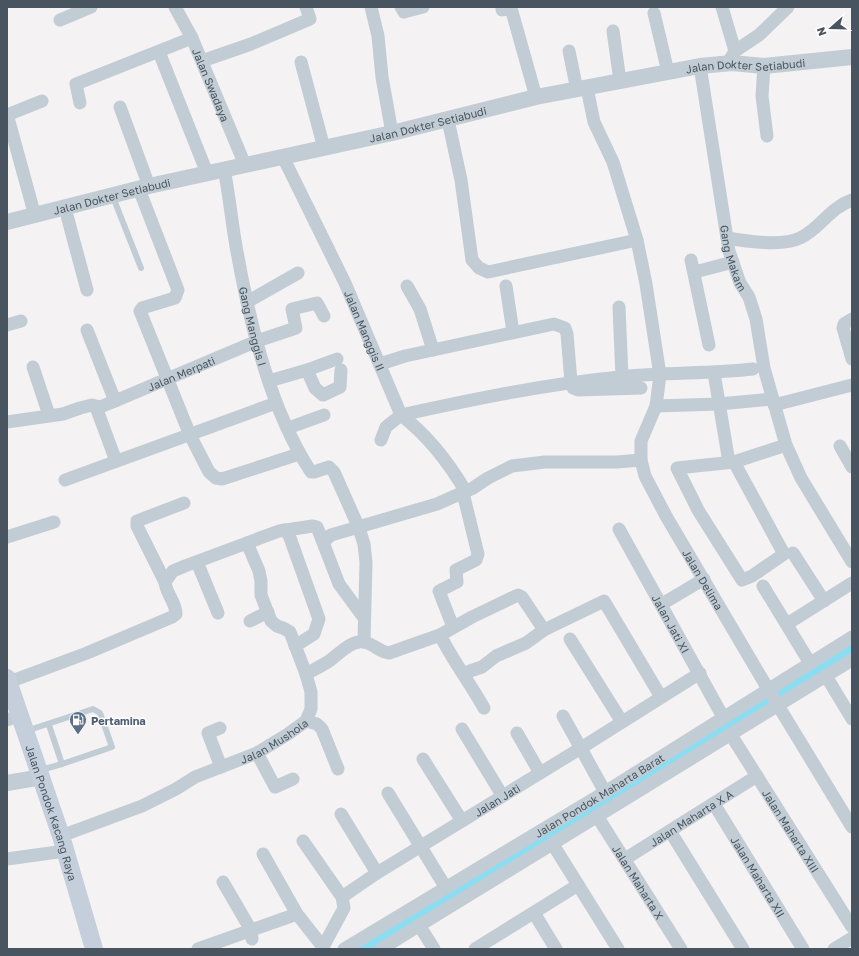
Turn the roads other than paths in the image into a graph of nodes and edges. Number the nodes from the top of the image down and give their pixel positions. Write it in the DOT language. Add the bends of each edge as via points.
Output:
graph roads {
  1 [pos="91,7"];
  2 [pos="175,7"];
  3 [pos="306,7"];
  4 [pos="371,7"];
  5 [pos="401,7"];
  6 [pos="423,7"];
  7 [pos="722,7"];
  8 [pos="788,7"];
  9 [pos="506,8"];
  10 [pos="654,13"];
  11 [pos="60,20"];
  12 [pos="613,31"];
  13 [pos="192,38"];
  14 [pos="569,51"];
  15 [pos="159,52"];
  16 [pos="733,57"];
  17 [pos="852,57"];
  18 [pos="202,61"];
  19 [pos="301,62"];
  20 [pos="700,66"];
  21 [pos="764,66"];
  22 [pos="668,72"];
  23 [pos="620,81"];
  24 [pos="582,89"];
  25 [pos="536,97"];
  26 [pos="42,101"];
  27 [pos="80,103"];
  28 [pos="120,107"];
  29 [pos="7,115"];
  30 [pos="448,120"];
  31 [pos="392,133"];
  32 [pos="768,136"];
  33 [pos="324,148"];
  34 [pos="283,157"];
  35 [pos="245,165"];
  36 [pos="224,169"];
  37 [pos="207,173"];
  38 [pos="144,188"];
  39 [pos="113,196"];
  40 [pos="852,200"];
  41 [pos="65,208"];
  42 [pos="35,216"];
  43 [pos="7,222"];
  44 [pos="727,238"];
  45 [pos="637,240"];
  46 [pos="733,262"];
  47 [pos="142,268"];
  48 [pos="298,273"];
  49 [pos="407,286"];
  50 [pos="506,286"];
  51 [pos="87,290"];
  52 [pos="247,302"];
  53 [pos="619,307"];
  54 [pos="324,316"];
  55 [pos="852,319"];
  56 [pos="22,321"];
  57 [pos="7,326"];
  58 [pos="86,330"];
  59 [pos="513,332"];
  60 [pos="258,341"];
  61 [pos="709,345"];
  62 [pos="433,350"];
  63 [pos="852,359"];
  64 [pos="380,364"];
  65 [pos="34,367"];
  66 [pos="753,369"];
  67 [pos="308,370"];
  68 [pos="714,374"];
  69 [pos="660,375"];
  70 [pos="622,377"];
  71 [pos="168,378"];
  72 [pos="269,381"];
  73 [pos="566,383"];
  74 [pos="852,385"];
  75 [pos="641,388"];
  76 [pos="114,401"];
  77 [pos="774,402"];
  78 [pos="276,403"];
  79 [pos="719,404"];
  80 [pos="656,406"];
  81 [pos="96,407"];
  82 [pos="49,415"];
  83 [pos="324,415"];
  84 [pos="402,415"];
  85 [pos="7,422"];
  86 [pos="288,428"];
  87 [pos="190,435"];
  88 [pos="381,440"];
  89 [pos="786,445"];
  90 [pos="840,446"];
  91 [pos="299,454"];
  92 [pos="641,460"];
  93 [pos="116,461"];
  94 [pos="731,462"];
  95 [pos="852,467"];
  96 [pos="65,480"];
  97 [pos="464,493"];
  98 [pos="184,503"];
  99 [pos="54,522"];
  100 [pos="359,528"];
  101 [pos="619,529"];
  102 [pos="284,530"];
  103 [pos="7,537"];
  104 [pos="323,542"];
  105 [pos="247,543"];
  106 [pos="793,553"];
  107 [pos="196,562"];
  108 [pos="852,562"];
  109 [pos="704,579"];
  110 [pos="165,582"];
  111 [pos="852,583"];
  112 [pos="763,586"];
  113 [pos="824,601"];
  114 [pos="662,604"];
  115 [pos="268,612"];
  116 [pos="218,613"];
  117 [pos="364,618"];
  118 [pos="250,621"];
  119 [pos="787,624"];
  120 [pos="453,627"];
  121 [pos="544,630"];
  122 [pos="440,635"];
  123 [pos="852,637"];
  124 [pos="570,639"];
  125 [pos="364,642"];
  126 [pos="295,646"];
  127 [pos="852,660"];
  128 [pos="810,663"];
  129 [pos="464,673"];
  130 [pos="700,673"];
  131 [pos="306,674"];
  132 [pos="826,676"];
  133 [pos="8,680"];
  134 [pos="662,697"];
  135 [pos="773,699"];
  136 [pos="484,708"];
  137 [pos="563,716"];
  138 [pos="723,717"];
  139 [pos="852,718"];
  140 [pos="306,721"];
  141 [pos="17,722"];
  142 [pos="622,722"];
  143 [pos="49,725"];
  144 [pos="220,728"];
  145 [pos="462,729"];
  146 [pos="517,733"];
  147 [pos="731,735"];
  148 [pos="581,748"];
  149 [pos="256,753"];
  150 [pos="423,759"];
  151 [pos="62,764"];
  152 [pos="221,767"];
  153 [pos="338,769"];
  154 [pos="40,773"];
  155 [pos="540,773"];
  156 [pos="757,776"];
  157 [pos="292,779"];
  158 [pos="7,783"];
  159 [pos="605,792"];
  160 [pos="388,793"];
  161 [pos="502,795"];
  162 [pos="714,804"];
  163 [pos="341,814"];
  164 [pos="597,816"];
  165 [pos="462,821"];
  166 [pos="852,827"];
  167 [pos="670,831"];
  168 [pos="303,841"];
  169 [pos="552,843"];
  170 [pos="63,844"];
  171 [pos="420,846"];
  172 [pos="262,854"];
  173 [pos="7,859"];
  174 [pos="625,859"];
  175 [pos="376,873"];
  176 [pos="223,882"];
  177 [pos="578,885"];
  178 [pos="446,888"];
  179 [pos="342,897"];
  180 [pos="534,913"];
  181 [pos="297,914"];
  182 [pos="419,925"];
  183 [pos="852,927"];
  184 [pos="252,934"];
  185 [pos="852,938"];
  186 [pos="494,944"];
  187 [pos="324,948"];
  188 [pos="94,949"];
  189 [pos="198,949"];
  190 [pos="344,949"];
  191 [pos="381,949"];
  192 [pos="434,949"];
  193 [pos="475,949"];
  194 [pos="556,949"];
  195 [pos="618,949"];
  196 [pos="681,949"];
  197 [pos="743,949"];
  198 [pos="802,949"];
  199 [pos="834,949"];
  1 -- 11 [label="street"];
  2 -- 13 [label="street, Jalan Swadaya"];
  3 -- 18 [label="street" via="310,19"];
  4 -- 31 [label="street" via="378,36"];
  5 -- 6 [label="street" via="404,12"];
  7 -- 16 [label="street"];
  8 -- 16 [label="street"];
  9 -- 25 [label="street"];
  10 -- 22 [label="street"];
  12 -- 23 [label="street"];
  13 -- 15 [label="street"];
  13 -- 18 [label="street, Jalan Swadaya"];
  14 -- 24 [label="street, Jalan Delima"];
  15 -- 27 [label="street" via="76,84"];
  15 -- 37 [label="street"];
  16 -- 20 [label="street, Jalan Dokter Setiabudi"];
  16 -- 21 [label="street, Jalan Dokter Setiabudi"];
  17 -- 21 [label="street, Jalan Dokter Setiabudi"];
  18 -- 35 [label="street, Jalan Swadaya"];
  19 -- 33 [label="street"];
  20 -- 22 [label="street, Jalan Dokter Setiabudi"];
  20 -- 44 [label="street, Gang Makam"];
  21 -- 32 [label="street" via="762,96"];
  22 -- 23 [label="street, Jalan Dokter Setiabudi"];
  23 -- 24 [label="street, Jalan Dokter Setiabudi"];
  24 -- 25 [label="street, Jalan Dokter Setiabudi"];
  24 -- 45 [label="street, Jalan Delima" via="613,162"];
  25 -- 30 [label="street, Jalan Dokter Setiabudi"];
  26 -- 29 [label="street"];
  28 -- 38 [label="street"];
  29 -- 42 [label="street"];
  30 -- 31 [label="street, Jalan Dokter Setiabudi"];
  30 -- 45 [label="street" via="463,187 472,260 479,268 488,272"];
  31 -- 33 [label="street, Jalan Dokter Setiabudi"];
  33 -- 34 [label="street, Jalan Dokter Setiabudi"];
  34 -- 35 [label="street, Jalan Dokter Setiabudi"];
  34 -- 64 [label="street, Jalan Manggis II" via="345,283"];
  35 -- 36 [label="street, Jalan Dokter Setiabudi"];
  36 -- 37 [label="street, Jalan Dokter Setiabudi"];
  36 -- 52 [label="street, Gang Manggis I" via="237,256"];
  37 -- 38 [label="street, Jalan Dokter Setiabudi"];
  38 -- 39 [label="street, Jalan Dokter Setiabudi"];
  38 -- 71 [label="street" via="178,290 175,298 142,308 140,311"];
  39 -- 41 [label="street, Jalan Dokter Setiabudi"];
  39 -- 47 [label="lane"];
  40 -- 44 [label="street" via="833,209 800,238 788,241 750,241"];
  41 -- 42 [label="street, Jalan Dokter Setiabudi"];
  41 -- 51 [label="street"];
  42 -- 43 [label="street, Jalan Dokter Setiabudi"];
  44 -- 46 [label="street, Gang Makam"];
  45 -- 69 [label="street, Jalan Delima"];
  46 -- 61 [label="street" via="693,266"];
  46 -- 77 [label="street, Gang Makam" via="756,319 764,368"];
  48 -- 52 [label="street"];
  49 -- 62 [label="street" via="420,310"];
  50 -- 59 [label="street"];
  52 -- 60 [label="street, Gang Manggis I"];
  53 -- 70 [label="street"];
  54 -- 60 [label="street, Jalan Merpati" via="317,303 292,309 296,328"];
  55 -- 63 [label="street" via="844,324 843,328"];
  56 -- 57 [label="street"];
  58 -- 76 [label="street"];
  59 -- 62 [label="street"];
  59 -- 73 [label="street" via="554,324 565,328 570,354"];
  60 -- 71 [label="street, Jalan Merpati"];
  60 -- 72 [label="street, Gang Manggis I"];
  62 -- 64 [label="street"];
  64 -- 84 [label="street, Jalan Manggis II"];
  65 -- 82 [label="street"];
  66 -- 68 [label="street"];
  67 -- 67 [label="street" via="315,388 324,395 340,387 339,364"];
  67 -- 72 [label="street"];
  68 -- 69 [label="street"];
  68 -- 79 [label="street"];
  69 -- 70 [label="street"];
  69 -- 80 [label="street, Jalan Delima"];
  70 -- 73 [label="street"];
  71 -- 76 [label="street, Jalan Merpati"];
  71 -- 87 [label="street"];
  72 -- 78 [label="street, Gang Manggis I"];
  73 -- 75 [label="street" via="578,390"];
  73 -- 84 [label="street"];
  74 -- 77 [label="street"];
  76 -- 81 [label="street, Jalan Merpati"];
  77 -- 79 [label="street"];
  77 -- 89 [label="street, Gang Makam"];
  78 -- 86 [label="street, Gang Manggis I"];
  78 -- 87 [label="street"];
  79 -- 80 [label="street"];
  79 -- 94 [label="street"];
  80 -- 92 [label="street, Jalan Delima" via="642,441"];
  81 -- 82 [label="street, Jalan Merpati" via="92,405 63,414"];
  81 -- 93 [label="street"];
  82 -- 85 [label="street, Jalan Merpati"];
  83 -- 86 [label="street"];
  84 -- 88 [label="street" via="386,427"];
  84 -- 97 [label="street, Jalan Manggis II" via="416,426 457,477"];
  86 -- 91 [label="street, Gang Manggis I"];
  87 -- 91 [label="street" via="209,472 216,478 222,479 244,473"];
  87 -- 93 [label="street"];
  89 -- 94 [label="street"];
  89 -- 108 [label="street, Gang Makam" via="801,478"];
  90 -- 95 [label="street"];
  91 -- 100 [label="street, Gang Manggis I" via="312,473 326,467 334,472"];
  92 -- 97 [label="street" via="545,462 512,466"];
  92 -- 109 [label="street, Jalan Delima" via="652,492"];
  93 -- 96 [label="street"];
  94 -- 94 [label="street" via="677,468 698,510 742,580 784,554"];
  97 -- 100 [label="street"];
  97 -- 120 [label="street, Jalan Manggis II" via="478,554 476,560 456,570 457,582 439,591"];
  98 -- 110 [label="street" via="137,521 137,526"];
  99 -- 103 [label="street"];
  100 -- 104 [label="street" via="331,535"];
  100 -- 117 [label="street" via="366,553"];
  101 -- 114 [label="street, Jalan Jati XI"];
  102 -- 104 [label="street" via="317,527"];
  102 -- 105 [label="street"];
  102 -- 126 [label="street" via="319,619 314,634"];
  104 -- 117 [label="street" via="339,584"];
  105 -- 107 [label="street"];
  105 -- 115 [label="street, Jalan Mushola" via="262,580 261,595"];
  106 -- 113 [label="street"];
  107 -- 110 [label="street" via="173,572"];
  107 -- 116 [label="street"];
  109 -- 114 [label="street"];
  109 -- 135 [label="street, Jalan Delima"];
  110 -- 133 [label="street" via="166,590 176,609 176,614 172,617 87,654"];
  111 -- 113 [label="street"];
  112 -- 119 [label="street"];
  113 -- 119 [label="street"];
  114 -- 130 [label="street, Jalan Jati XI"];
  115 -- 118 [label="street"];
  115 -- 126 [label="street, Jalan Mushola" via="271,621 290,632"];
  117 -- 125 [label="street"];
  119 -- 128 [label="street"];
  120 -- 121 [label="street" via="518,595 522,597"];
  120 -- 122 [label="street"];
  121 -- 129 [label="street" via="526,643 496,656 482,667"];
  121 -- 134 [label="street" via="604,601"];
  122 -- 125 [label="street" via="389,653"];
  122 -- 129 [label="street" via="457,667"];
  123 -- 128 [label="street, Jalan Pondok Maharta Barat"];
  124 -- 142 [label="street"];
  125 -- 131 [label="street" via="344,649"];
  126 -- 131 [label="street, Jalan Mushola"];
  127 -- 132 [label="street, Jalan Pondok Maharta Barat"];
  128 -- 135 [label="street, Jalan Pondok Maharta Barat"];
  129 -- 136 [label="street"];
  130 -- 134 [label="street, Jalan Jati"];
  130 -- 138 [label="street, Jalan Jati XI"];
  131 -- 140 [label="street, Jalan Mushola" via="311,692 311,709"];
  132 -- 135 [label="street, Jalan Pondok Maharta Barat"];
  132 -- 139 [label="street"];
  133 -- 141 [label="main road, Jalan Pondok Kacang Raya"];
  134 -- 142 [label="street, Jalan Jati"];
  135 -- 138 [label="street, Jalan Pondok Maharta Barat"];
  135 -- 147 [label="street, Jalan Pondok Maharta Barat"];
  135 -- 166 [label="street, Jalan Delima"];
  137 -- 148 [label="street"];
  138 -- 159 [label="street, Jalan Pondok Maharta Barat"];
  140 -- 149 [label="street, Jalan Mushola"];
  140 -- 153 [label="street" via="317,724 322,729"];
  141 -- 143 [label="lane"];
  141 -- 154 [label="main road, Jalan Pondok Kacang Raya"];
  142 -- 148 [label="street, Jalan Jati"];
  143 -- 151 [label="lane"];
  143 -- 151 [label="lane" via="93,709 100,713 112,747"];
  144 -- 152 [label="street" via="208,733"];
  145 -- 161 [label="street"];
  146 -- 155 [label="street"];
  147 -- 156 [label="street, Jalan Maharta XIII"];
  147 -- 164 [label="street, Jalan Pondok Maharta Barat"];
  148 -- 155 [label="street, Jalan Jati"];
  148 -- 159 [label="street"];
  149 -- 152 [label="street, Jalan Mushola"];
  149 -- 157 [label="street" via="275,787"];
  150 -- 165 [label="street"];
  151 -- 154 [label="lane"];
  152 -- 170 [label="street, Jalan Mushola" via="195,777 176,789"];
  154 -- 158 [label="street"];
  154 -- 170 [label="main road, Jalan Pondok Kacang Raya"];
  155 -- 161 [label="street, Jalan Jati"];
  156 -- 162 [label="street, Jalan Maharta X A"];
  156 -- 183 [label="street, Jalan Maharta XIII"];
  159 -- 178 [label="street, Jalan Pondok Maharta Barat"];
  160 -- 171 [label="street"];
  161 -- 165 [label="street, Jalan Jati"];
  162 -- 167 [label="street, Jalan Maharta X A"];
  162 -- 198 [label="street, Jalan Maharta XII"];
  163 -- 175 [label="street"];
  164 -- 169 [label="street, Jalan Pondok Maharta Barat"];
  164 -- 174 [label="street, Jalan Maharta X"];
  165 -- 171 [label="street, Jalan Jati"];
  167 -- 174 [label="street, Jalan Maharta X A"];
  167 -- 197 [label="street"];
  168 -- 179 [label="street"];
  169 -- 177 [label="street"];
  169 -- 182 [label="street, Jalan Pondok Maharta Barat"];
  170 -- 173 [label="street, Jalan Mushola"];
  170 -- 188 [label="main road, Jalan Pondok Kacang Raya"];
  171 -- 175 [label="street, Jalan Jati"];
  171 -- 178 [label="street"];
  172 -- 181 [label="street"];
  174 -- 196 [label="street, Jalan Maharta X"];
  175 -- 179 [label="street, Jalan Jati"];
  176 -- 184 [label="street"];
  177 -- 180 [label="street"];
  177 -- 195 [label="street"];
  178 -- 190 [label="street, Jalan Pondok Maharta Barat"];
  179 -- 187 [label="street" via="344,908"];
  180 -- 186 [label="street"];
  180 -- 194 [label="street"];
  181 -- 184 [label="street"];
  181 -- 187 [label="street"];
  182 -- 191 [label="street, Jalan Pondok Maharta Barat"];
  182 -- 192 [label="street"];
  184 -- 189 [label="street"];
  185 -- 199 [label="street"];
  186 -- 193 [label="street"];
}
